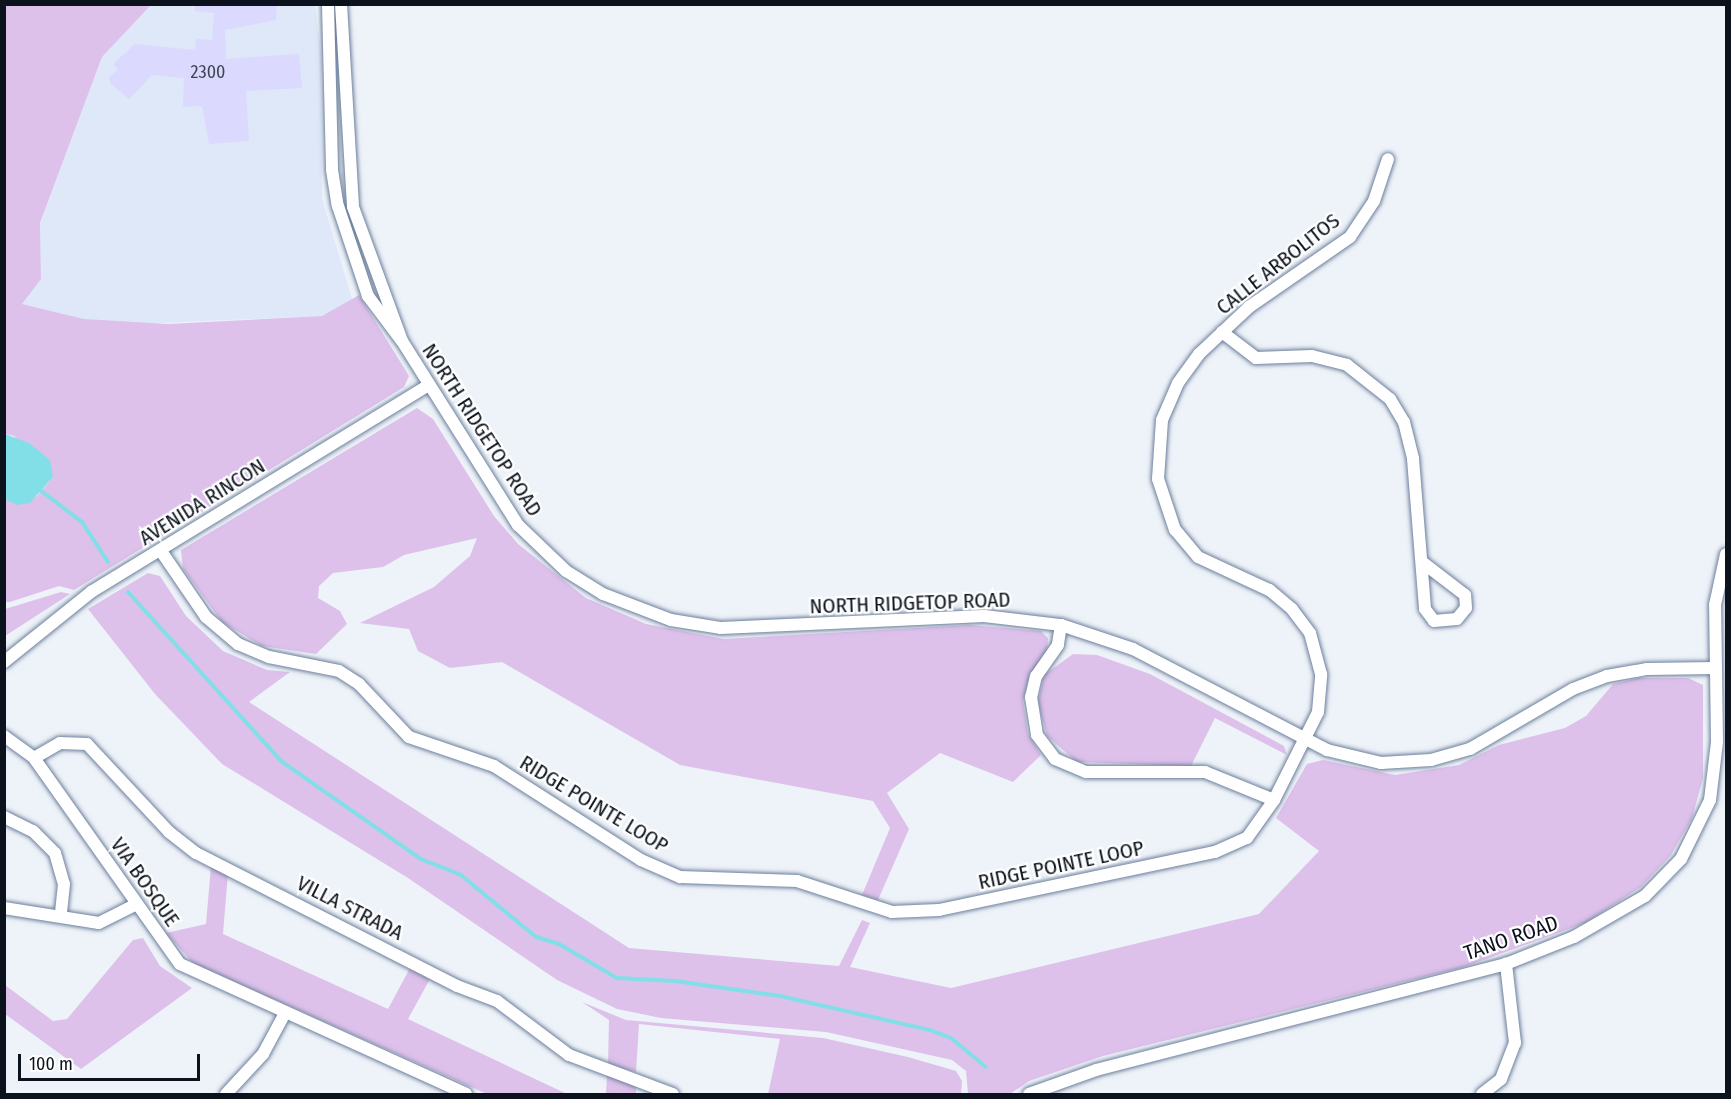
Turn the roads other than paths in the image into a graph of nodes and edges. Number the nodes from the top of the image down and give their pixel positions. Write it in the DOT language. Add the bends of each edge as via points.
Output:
graph roads {
  1 [pos="328,4"];
  2 [pos="340,4"];
  3 [pos="1388,159"];
  4 [pos="1222,332"];
  5 [pos="402,341"];
  6 [pos="427,386"];
  7 [pos="161,551"];
  8 [pos="1726,554"];
  9 [pos="1422,562"];
  10 [pos="1061,625"];
  11 [pos="4,662"];
  12 [pos="1715,668"];
  13 [pos="4,736"];
  14 [pos="1307,739"];
  15 [pos="1721,745"];
  16 [pos="34,758"];
  17 [pos="1274,800"];
  18 [pos="4,817"];
  19 [pos="137,904"];
  20 [pos="4,908"];
  21 [pos="61,915"];
  22 [pos="1506,964"];
  23 [pos="284,1015"];
  24 [pos="226,1095"];
  25 [pos="466,1095"];
  26 [pos="673,1095"];
  27 [pos="1029,1095"];
  28 [pos="1482,1095"];
  1 -- 5 [label="street, NORTH RIDGETOP ROAD" via="332,170 338,206 368,296 390,332"];
  2 -- 5 [label="street, NORTH RIDGETOP ROAD" via="353,207 365,251"];
  3 -- 4 [label="street, CALLE ARBOLITOS" via="1374,201 1350,237 1249,307"];
  4 -- 9 [label="street" via="1256,358 1312,356 1347,364 1390,399 1410,445"];
  4 -- 14 [label="street, CALLE ARBOLITOS" via="1187,368 1169,401 1158,441 1161,496 1174,530 1198,557 1269,590 1302,620 1322,675 1318,712"];
  5 -- 6 [label="street, NORTH RIDGETOP ROAD"];
  6 -- 7 [label="street, AVENIDA RINCON"];
  6 -- 10 [label="street, NORTH RIDGETOP ROAD" via="503,505 534,542 584,583 641,610 721,628 984,616"];
  7 -- 11 [label="street, AVENIDA RINCON" via="91,592"];
  7 -- 17 [label="street, RIDGE POINTE LOOP" via="195,604 227,637 269,657 339,671 359,684 409,737 494,766 641,860 680,877 797,881 892,912 939,910 1215,852 1247,838"];
  8 -- 12 [label="street, TANO ROAD" via="1715,605"];
  9 -- 9 [label="street" via="1427,614 1440,623 1457,619 1466,608 1465,595"];
  10 -- 14 [label="street, NORTH RIDGETOP ROAD" via="1133,649"];
  10 -- 17 [label="street" via="1058,645 1036,676 1031,698 1037,735 1055,759 1086,772 1204,772"];
  12 -- 14 [label="street, NORTH RIDGETOP ROAD" via="1647,669 1607,676 1573,690 1481,743 1431,760 1362,760"];
  12 -- 15 [label="street, TANO ROAD"];
  13 -- 16 [label="street, VIA BOSQUE"];
  14 -- 17 [label="street, RIDGE POINTE LOOP"];
  15 -- 22 [label="street, TANO ROAD" via="1710,800 1693,841 1668,876 1623,912"];
  16 -- 19 [label="street, VIA BOSQUE"];
  16 -- 26 [label="street, VILLA STRADA" via="60,742 87,744 169,832 196,853 463,989 497,1001 568,1055"];
  18 -- 21 [label="street" via="33,831 55,853 64,884"];
  19 -- 21 [label="street" via="106,922"];
  19 -- 23 [label="street, VIA BOSQUE" via="180,964"];
  20 -- 21 [label="street"];
  22 -- 27 [label="street, TANO ROAD" via="1096,1070"];
  22 -- 28 [label="street" via="1515,1043 1501,1079"];
  23 -- 24 [label="street" via="262,1054"];
  23 -- 25 [label="street, VIA BOSQUE"];
}
